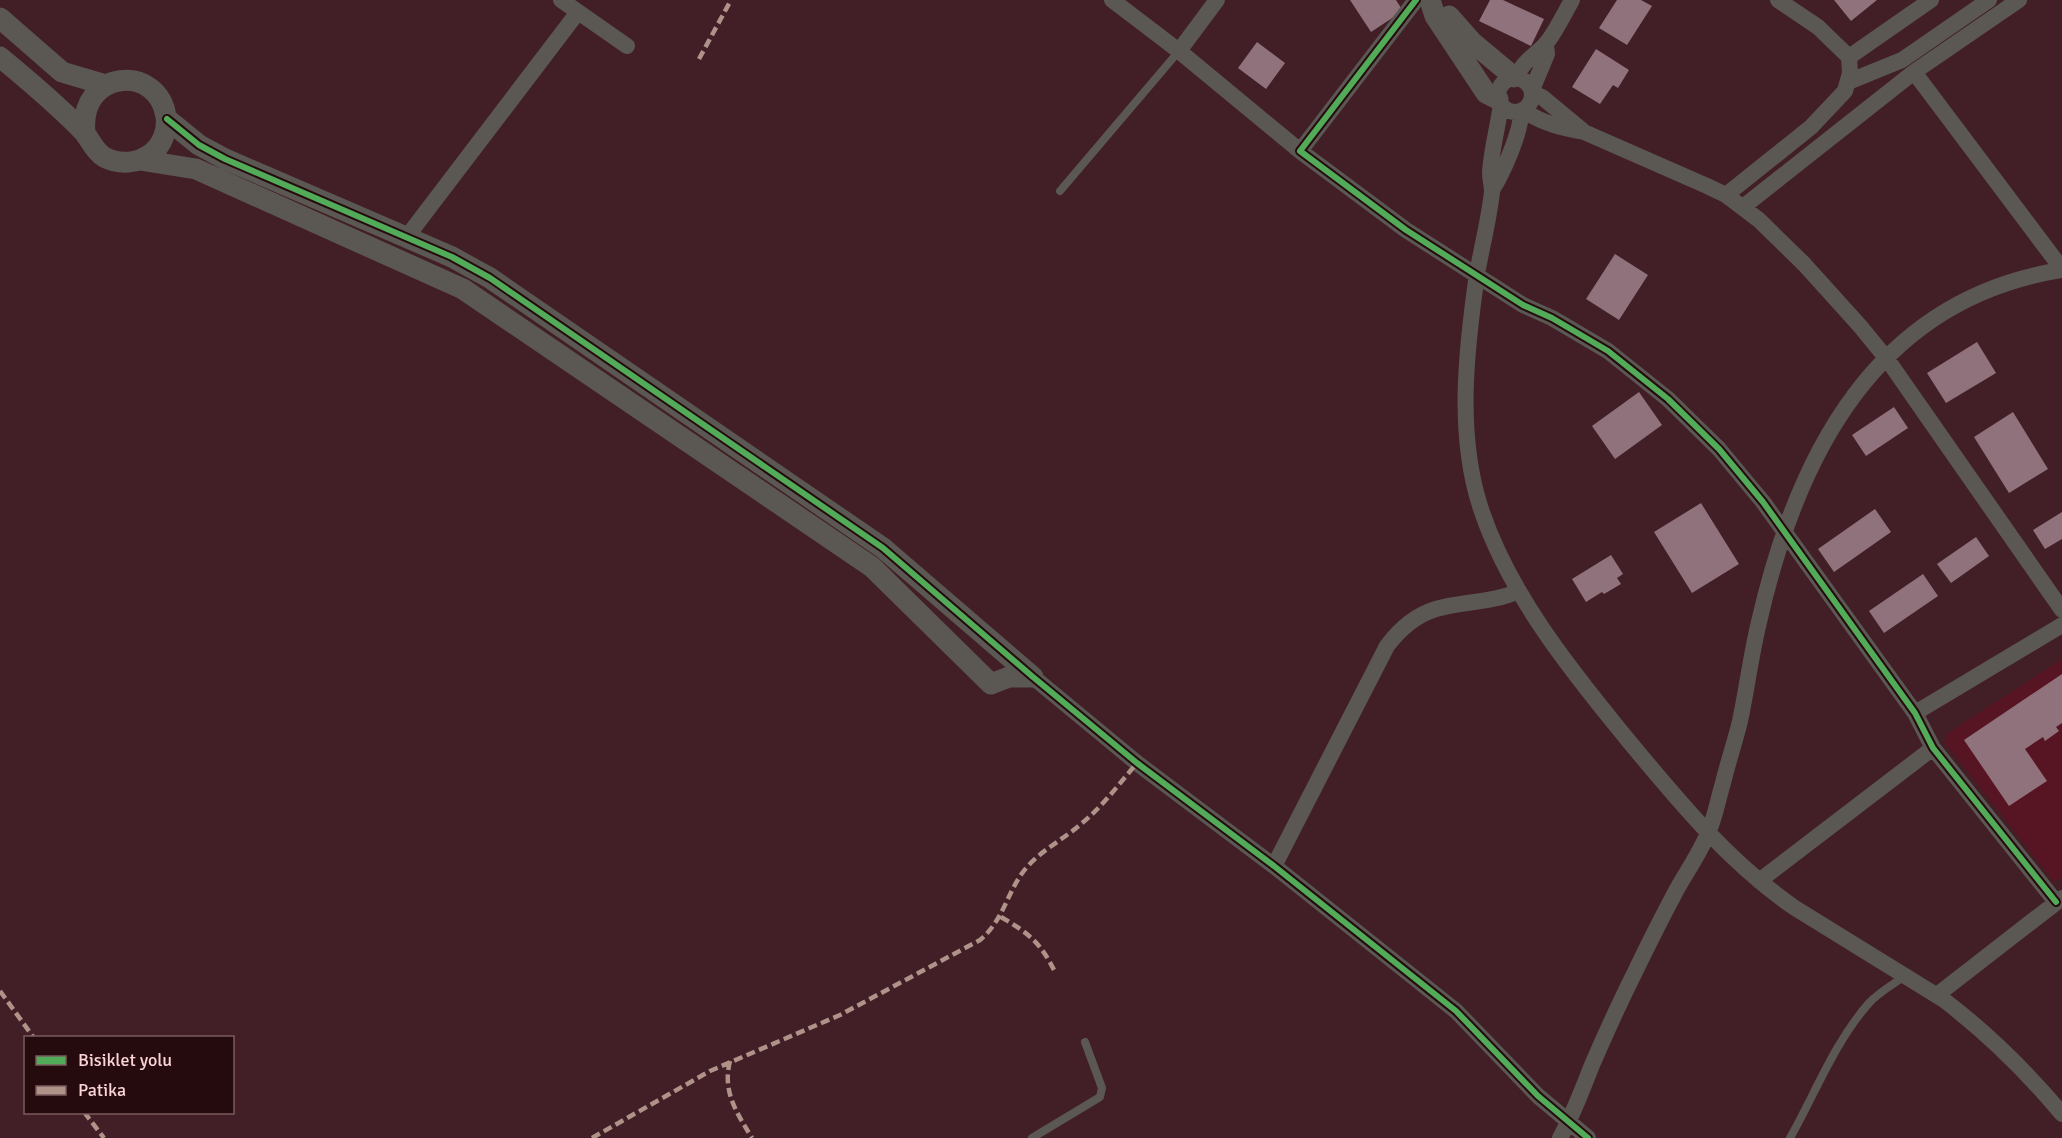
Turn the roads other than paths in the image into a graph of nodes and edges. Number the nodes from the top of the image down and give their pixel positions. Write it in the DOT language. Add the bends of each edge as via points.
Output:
graph roads {
  1 [pos="561,0"];
  2 [pos="1112,0"];
  3 [pos="1217,0"];
  4 [pos="1416,0"];
  5 [pos="1430,0"];
  6 [pos="1572,0"];
  7 [pos="1778,0"];
  8 [pos="1931,0"];
  9 [pos="1989,0"];
  10 [pos="2019,0"];
  11 [pos="578,12"];
  12 [pos="0,18"];
  13 [pos="1546,44"];
  14 [pos="627,46"];
  15 [pos="1179,51"];
  16 [pos="0,57"];
  17 [pos="1849,57"];
  18 [pos="1914,72"];
  19 [pos="1516,77"];
  20 [pos="1848,82"];
  21 [pos="106,85"];
  22 [pos="1532,91"];
  23 [pos="1500,102"];
  24 [pos="1522,111"];
  25 [pos="167,119"];
  26 [pos="1584,132"];
  27 [pos="86,133"];
  28 [pos="1300,151"];
  29 [pos="140,160"];
  30 [pos="1492,189"];
  31 [pos="1060,191"];
  32 [pos="1726,195"];
  33 [pos="1743,207"];
  34 [pos="406,237"];
  35 [pos="2062,269"];
  36 [pos="1477,275"];
  37 [pos="1887,359"];
  38 [pos="1783,530"];
  39 [pos="1519,591"];
  40 [pos="2062,610"];
  41 [pos="2062,625"];
  42 [pos="1032,677"];
  43 [pos="1915,713"];
  44 [pos="1933,748"];
  45 [pos="1709,832"];
  46 [pos="1274,866"];
  47 [pos="1759,881"];
  48 [pos="2059,900"];
  49 [pos="1906,975"];
  50 [pos="1938,995"];
  51 [pos="1085,1042"];
  52 [pos="2062,1114"];
  53 [pos="1569,1122"];
  54 [pos="1032,1138"];
  55 [pos="1560,1138"];
  56 [pos="1588,1138"];
  57 [pos="1790,1138"];
  1 -- 11 [label="street"];
  2 -- 15 [label="street"];
  3 -- 15 [label="street"];
  4 -- 28 [label="street"];
  5 -- 19 [label="street" via="1472,42"];
  5 -- 23 [label="street" via="1435,16 1486,93"];
  6 -- 13 [label="street"];
  7 -- 17 [label="street" via="1818,27"];
  8 -- 17 [label="street"];
  9 -- 20 [label="street" via="1902,60"];
  10 -- 18 [label="street"];
  11 -- 14 [label="street"];
  11 -- 34 [label="street"];
  12 -- 21 [label="street" via="62,72"];
  13 -- 19 [label="street" via="1528,59"];
  13 -- 22 [label="street" via="1547,54"];
  15 -- 28 [label="street"];
  15 -- 31 [label="lane"];
  16 -- 27 [label="street"];
  17 -- 20 [label="street"];
  18 -- 33 [label="street"];
  18 -- 35 [label="street"];
  19 -- 22 [label="street" via="1526,80"];
  19 -- 23 [label="street" via="1503,82"];
  20 -- 32 [label="street" via="1845,91 1811,127"];
  21 -- 25 [label="street" via="120,80 148,87 164,106"];
  21 -- 27 [label="street" via="87,105"];
  22 -- 24 [label="street" via="1531,102"];
  22 -- 26 [label="street"];
  23 -- 24 [label="street" via="1511,111"];
  23 -- 30 [label="street"];
  24 -- 26 [label="street" via="1535,119"];
  24 -- 30 [label="street" via="1501,175"];
  25 -- 29 [label="street" via="160,144"];
  25 -- 34 [label="street" via="199,145 225,159"];
  26 -- 32 [label="street"];
  27 -- 29 [label="street" via="102,156 121,162"];
  28 -- 36 [label="street" via="1406,230"];
  29 -- 42 [label="street" via="196,170 463,289 872,567 991,684 1009,677"];
  30 -- 36 [label="street"];
  32 -- 33 [label="street"];
  33 -- 37 [label="street" via="1804,264"];
  34 -- 42 [label="street" via="490,278 883,548"];
  35 -- 37 [label="street" via="2018,279 1968,298 1923,326"];
  36 -- 38 [label="street" via="1608,351 1660,392 1727,458"];
  36 -- 39 [label="street" via="1467,360 1470,460 1482,511"];
  37 -- 38 [label="street" via="1852,398 1821,446"];
  37 -- 40 [label="street"];
  38 -- 43 [label="street"];
  38 -- 45 [label="street"];
  39 -- 45 [label="street" via="1580,680"];
  39 -- 46 [label="street" via="1495,600 1435,609 1410,622 1394,637"];
  41 -- 43 [label="street"];
  42 -- 46 [label="street" via="1137,763"];
  43 -- 44 [label="street"];
  44 -- 47 [label="street"];
  44 -- 48 [label="street"];
  45 -- 47 [label="street"];
  45 -- 53 [label="street" via="1629,985"];
  46 -- 53 [label="street" via="1456,1011 1538,1096"];
  47 -- 49 [label="street" via="1795,908"];
  48 -- 50 [label="street"];
  49 -- 50 [label="street"];
  49 -- 57 [label="lane" via="1871,1002 1844,1035"];
  50 -- 52 [label="street" via="1995,1043"];
  51 -- 54 [label="lane" via="1102,1088 1100,1097"];
  53 -- 55 [label="street"];
  53 -- 56 [label="street"];
}
